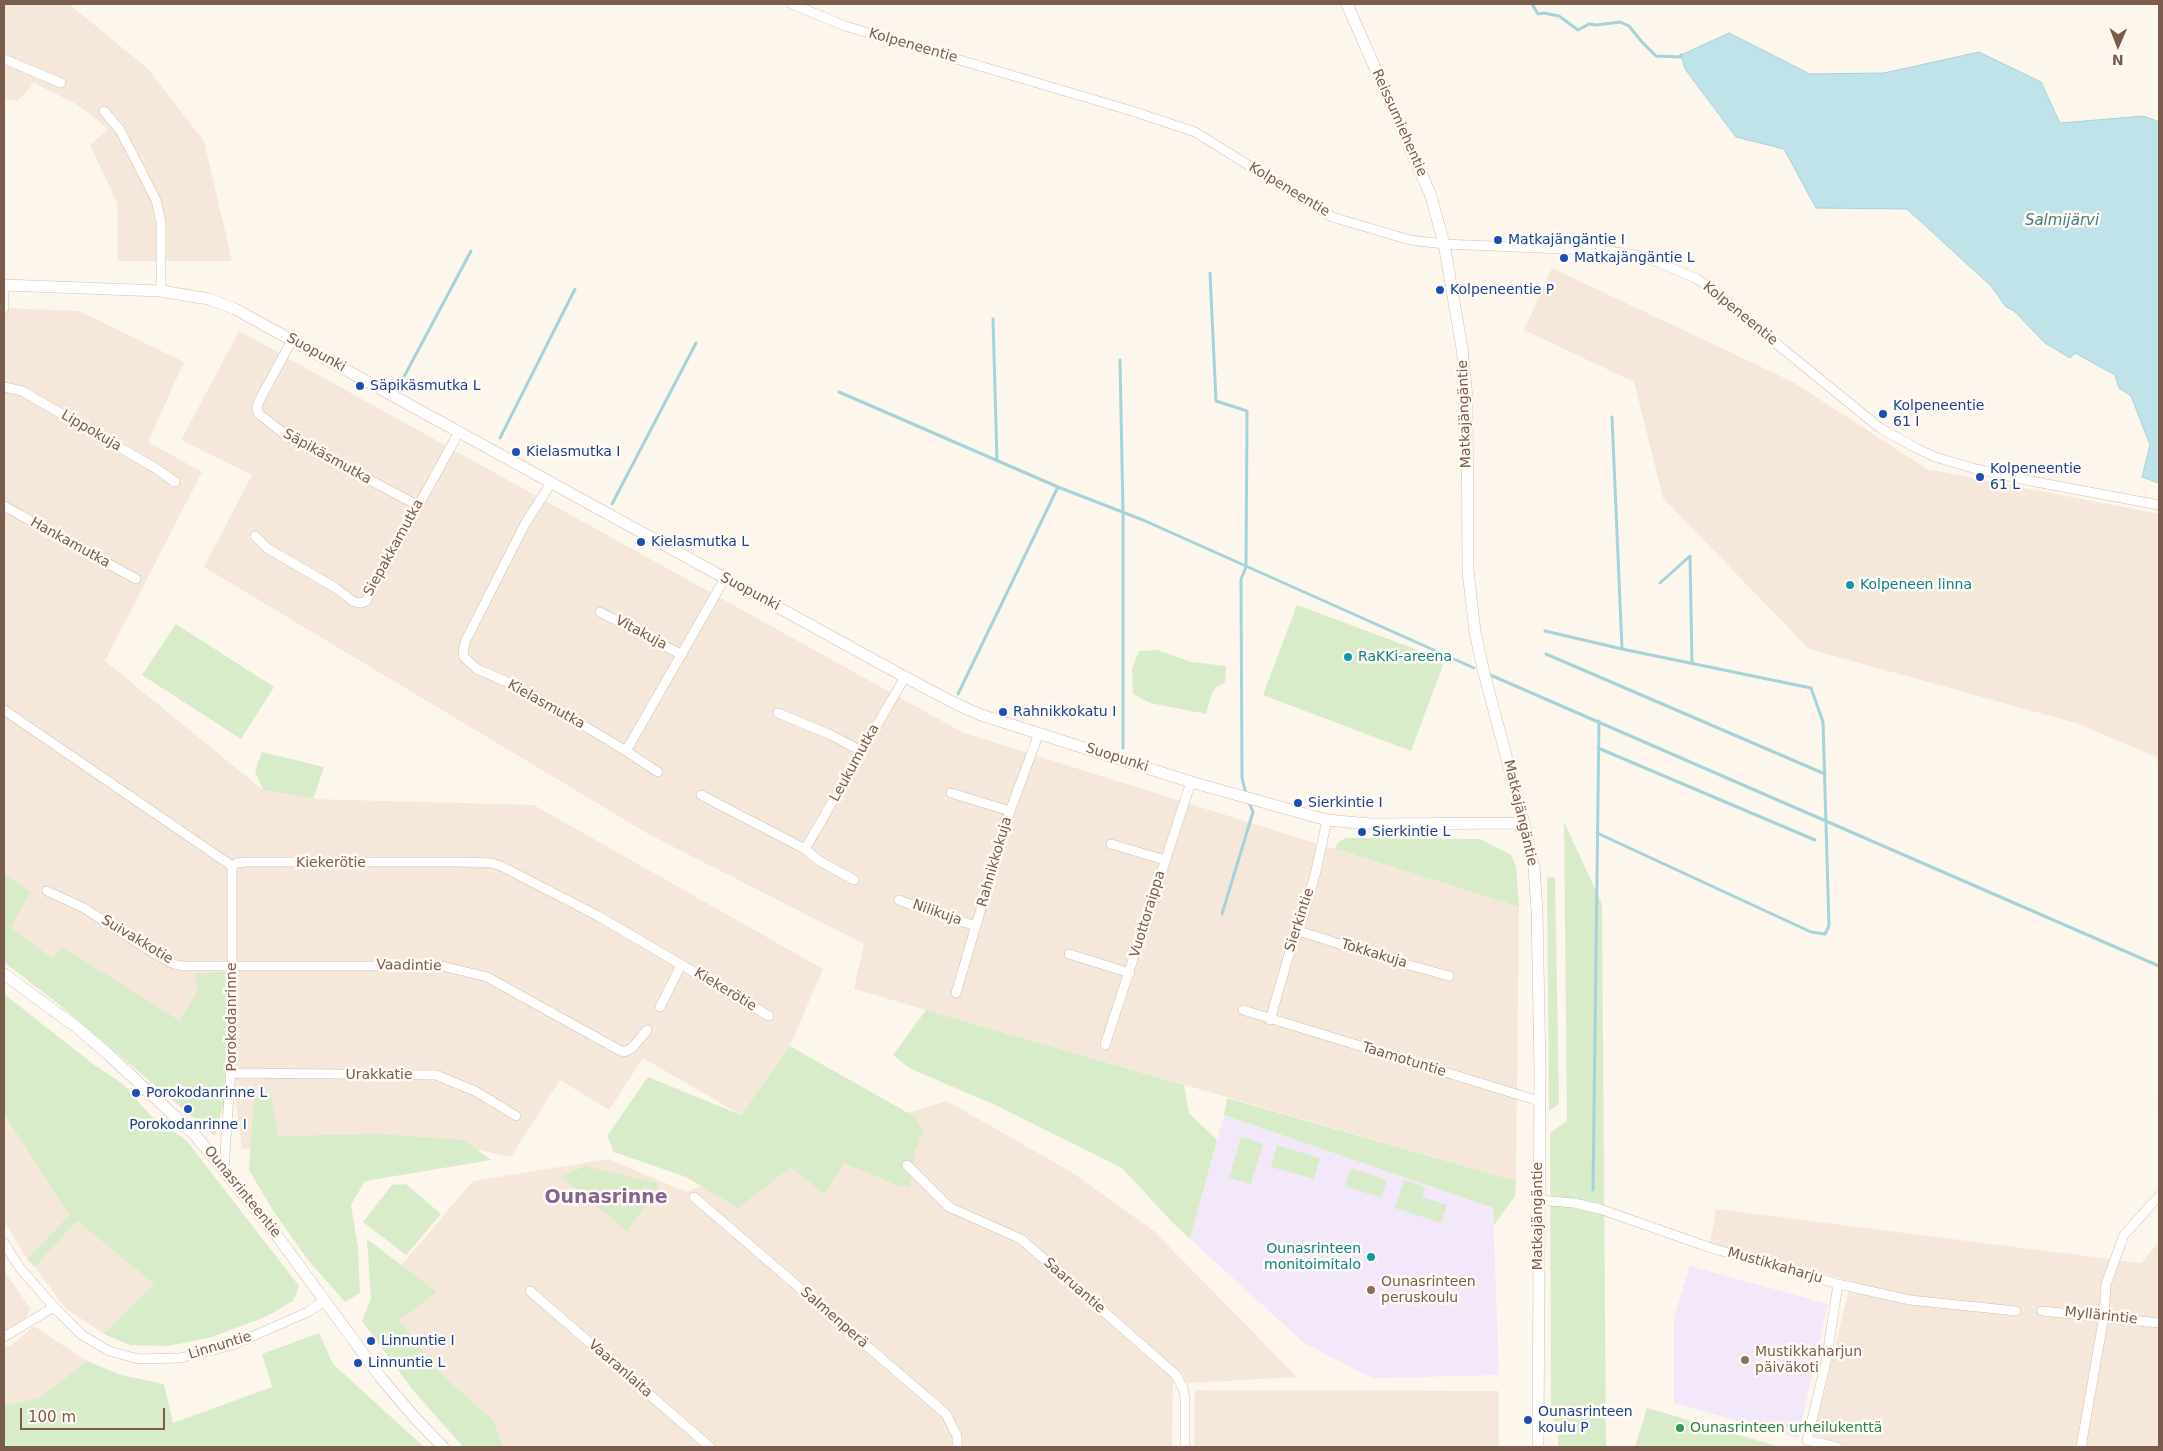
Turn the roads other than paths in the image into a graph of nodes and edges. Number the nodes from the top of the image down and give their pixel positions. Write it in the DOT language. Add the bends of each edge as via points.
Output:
graph roads {
  1 [pos="792,4"];
  2 [pos="1347,4"];
  3 [pos="4,59"];
  4 [pos="61,83"];
  5 [pos="104,111"];
  6 [pos="1444,244"];
  7 [pos="4,285"];
  8 [pos="161,291"];
  9 [pos="4,308"];
  10 [pos="292,340"];
  11 [pos="4,387"];
  12 [pos="459,432"];
  13 [pos="175,482"];
  14 [pos="551,483"];
  15 [pos="417,505"];
  16 [pos="2159,505"];
  17 [pos="4,506"];
  18 [pos="255,536"];
  19 [pos="725,578"];
  20 [pos="136,579"];
  21 [pos="600,612"];
  22 [pos="682,655"];
  23 [pos="905,677"];
  24 [pos="4,710"];
  25 [pos="778,713"];
  26 [pos="1039,733"];
  27 [pos="626,751"];
  28 [pos="861,751"];
  29 [pos="658,772"];
  30 [pos="1191,782"];
  31 [pos="951,793"];
  32 [pos="701,795"];
  33 [pos="1010,811"];
  34 [pos="1326,820"];
  35 [pos="1524,823"];
  36 [pos="1110,844"];
  37 [pos="805,849"];
  38 [pos="1165,860"];
  39 [pos="232,866"];
  40 [pos="854,880"];
  41 [pos="48,891"];
  42 [pos="899,900"];
  43 [pos="976,926"];
  44 [pos="1299,930"];
  45 [pos="1069,954"];
  46 [pos="232,965"];
  47 [pos="682,965"];
  48 [pos="1130,973"];
  49 [pos="4,974"];
  50 [pos="1449,976"];
  51 [pos="956,993"];
  52 [pos="660,1007"];
  53 [pos="1243,1010"];
  54 [pos="769,1016"];
  55 [pos="1270,1020"];
  56 [pos="647,1030"];
  57 [pos="1105,1045"];
  58 [pos="232,1073"];
  59 [pos="1539,1102"];
  60 [pos="516,1116"];
  61 [pos="907,1165"];
  62 [pos="224,1168"];
  63 [pos="2159,1196"];
  64 [pos="694,1197"];
  65 [pos="1538,1200"];
  66 [pos="4,1243"];
  67 [pos="1838,1284"];
  68 [pos="530,1291"];
  69 [pos="325,1300"];
  70 [pos="54,1307"];
  71 [pos="2042,1311"];
  72 [pos="2016,1312"];
  73 [pos="2104,1316"];
  74 [pos="2159,1323"];
  75 [pos="4,1337"];
  76 [pos="443,1447"];
  77 [pos="710,1447"];
  78 [pos="957,1447"];
  79 [pos="1185,1447"];
  80 [pos="1538,1447"];
  81 [pos="1837,1447"];
  82 [pos="2082,1447"];
  1 -- 6 [label="street, Kolpeneentie" via="845,26 1195,132 1332,216 1410,240"];
  2 -- 6 [label="street, Reissumiehentie" via="1431,196"];
  3 -- 4 [label="street"];
  5 -- 8 [label="street" via="120,130 156,200 161,222"];
  6 -- 16 [label="street, Kolpeneentie" via="1608,251 1658,262 1697,279 1715,291 1880,428 1916,448 1935,457 1976,468"];
  6 -- 35 [label="street, Matkajängäntie" via="1467,398 1468,571 1475,632"];
  7 -- 8 [label="street, Suopunki"];
  7 -- 9 [label="street"];
  8 -- 10 [label="street, Suopunki" via="210,299"];
  10 -- 12 [label="street, Suopunki"];
  10 -- 15 [label="street, Säpikäsmutka" via="259,401 259,414 287,436"];
  11 -- 13 [label="street, Lippokuja" via="22,391"];
  12 -- 14 [label="street, Suopunki"];
  12 -- 15 [label="street, Siepakkamutka"];
  14 -- 19 [label="street, Suopunki"];
  14 -- 27 [label="street, Kielasmutka" via="525,524 462,650 464,657 477,669 537,699"];
  15 -- 18 [label="street, Siepakkamutka" via="366,601 361,603 354,602 266,548"];
  17 -- 20 [label="street, Hankamutka"];
  19 -- 22 [label="street"];
  19 -- 23 [label="street, Suopunki"];
  21 -- 22 [label="street, Vitakuja"];
  22 -- 27 [label="street"];
  23 -- 26 [label="street, Suopunki" via="981,715"];
  23 -- 28 [label="street, Leukumutka"];
  24 -- 39 [label="street"];
  25 -- 28 [label="street"];
  26 -- 30 [label="street, Suopunki"];
  26 -- 33 [label="street, Rahnikkokuja"];
  27 -- 29 [label="street"];
  28 -- 37 [label="street, Leukumutka"];
  30 -- 34 [label="street, Suopunki"];
  30 -- 38 [label="street, Vuottoraippa"];
  31 -- 33 [label="street"];
  32 -- 37 [label="street"];
  33 -- 43 [label="street, Rahnikkokuja"];
  34 -- 35 [label="street, Suopunki" via="1370,824"];
  34 -- 44 [label="street, Sierkintie"];
  35 -- 59 [label="street, Matkajängäntie" via="1534,868 1537,911"];
  36 -- 38 [label="street"];
  37 -- 40 [label="street"];
  38 -- 48 [label="street, Vuottoraippa"];
  39 -- 46 [label="street, Porokodanrinne"];
  39 -- 47 [label="street, Kiekerötie" via="246,862 491,864 512,870"];
  41 -- 46 [label="street, Suivakkotie" via="84,908 166,961 182,966"];
  42 -- 43 [label="street, Nilikuja"];
  43 -- 51 [label="street, Rahnikkokuja"];
  44 -- 50 [label="street, Tokkakuja" via="1380,958"];
  44 -- 55 [label="street, Sierkintie"];
  45 -- 48 [label="street"];
  46 -- 56 [label="street, Vaadintie" via="442,966 487,977 624,1052 640,1041"];
  46 -- 58 [label="street, Porokodanrinne"];
  47 -- 52 [label="street, Kiekerötie"];
  47 -- 54 [label="street, Kiekerötie"];
  48 -- 57 [label="street, Vuottoraippa"];
  49 -- 62 [label="street, Ounasrinteentie" via="109,1055 195,1135"];
  53 -- 55 [label="street, Taamotuntie"];
  55 -- 59 [label="street, Taamotuntie"];
  58 -- 60 [label="street, Urakkatie" via="436,1075 475,1091"];
  58 -- 62 [label="street, Porokodanrinne"];
  59 -- 65 [label="street, Matkajängäntie"];
  61 -- 79 [label="street, Saaruantie" via="949,1207 1021,1239 1176,1375 1185,1399"];
  62 -- 69 [label="street, Ounasrinteentie"];
  63 -- 73 [label="street" via="2124,1235 2106,1284"];
  64 -- 78 [label="street, Salmenperä" via="946,1414 957,1436"];
  65 -- 67 [label="street, Mustikkaharju" via="1600,1209 1711,1248"];
  65 -- 80 [label="street, Matkajängäntie"];
  66 -- 70 [label="street, Linnuntie" via="20,1268"];
  67 -- 72 [label="street, Mustikkaharju" via="1910,1300"];
  67 -- 81 [label="street" via="1826,1362 1807,1440"];
  68 -- 77 [label="street, Vaaranlaita"];
  69 -- 70 [label="street, Linnuntie" via="308,1312 235,1344 195,1355 155,1359 125,1356 95,1344"];
  69 -- 76 [label="street, Ounasrinteentie" via="382,1379"];
  70 -- 75 [label="street"];
  71 -- 73 [label="street, Myllärintie"];
  73 -- 74 [label="street, Myllärintie"];
  73 -- 82 [label="street"];
}
